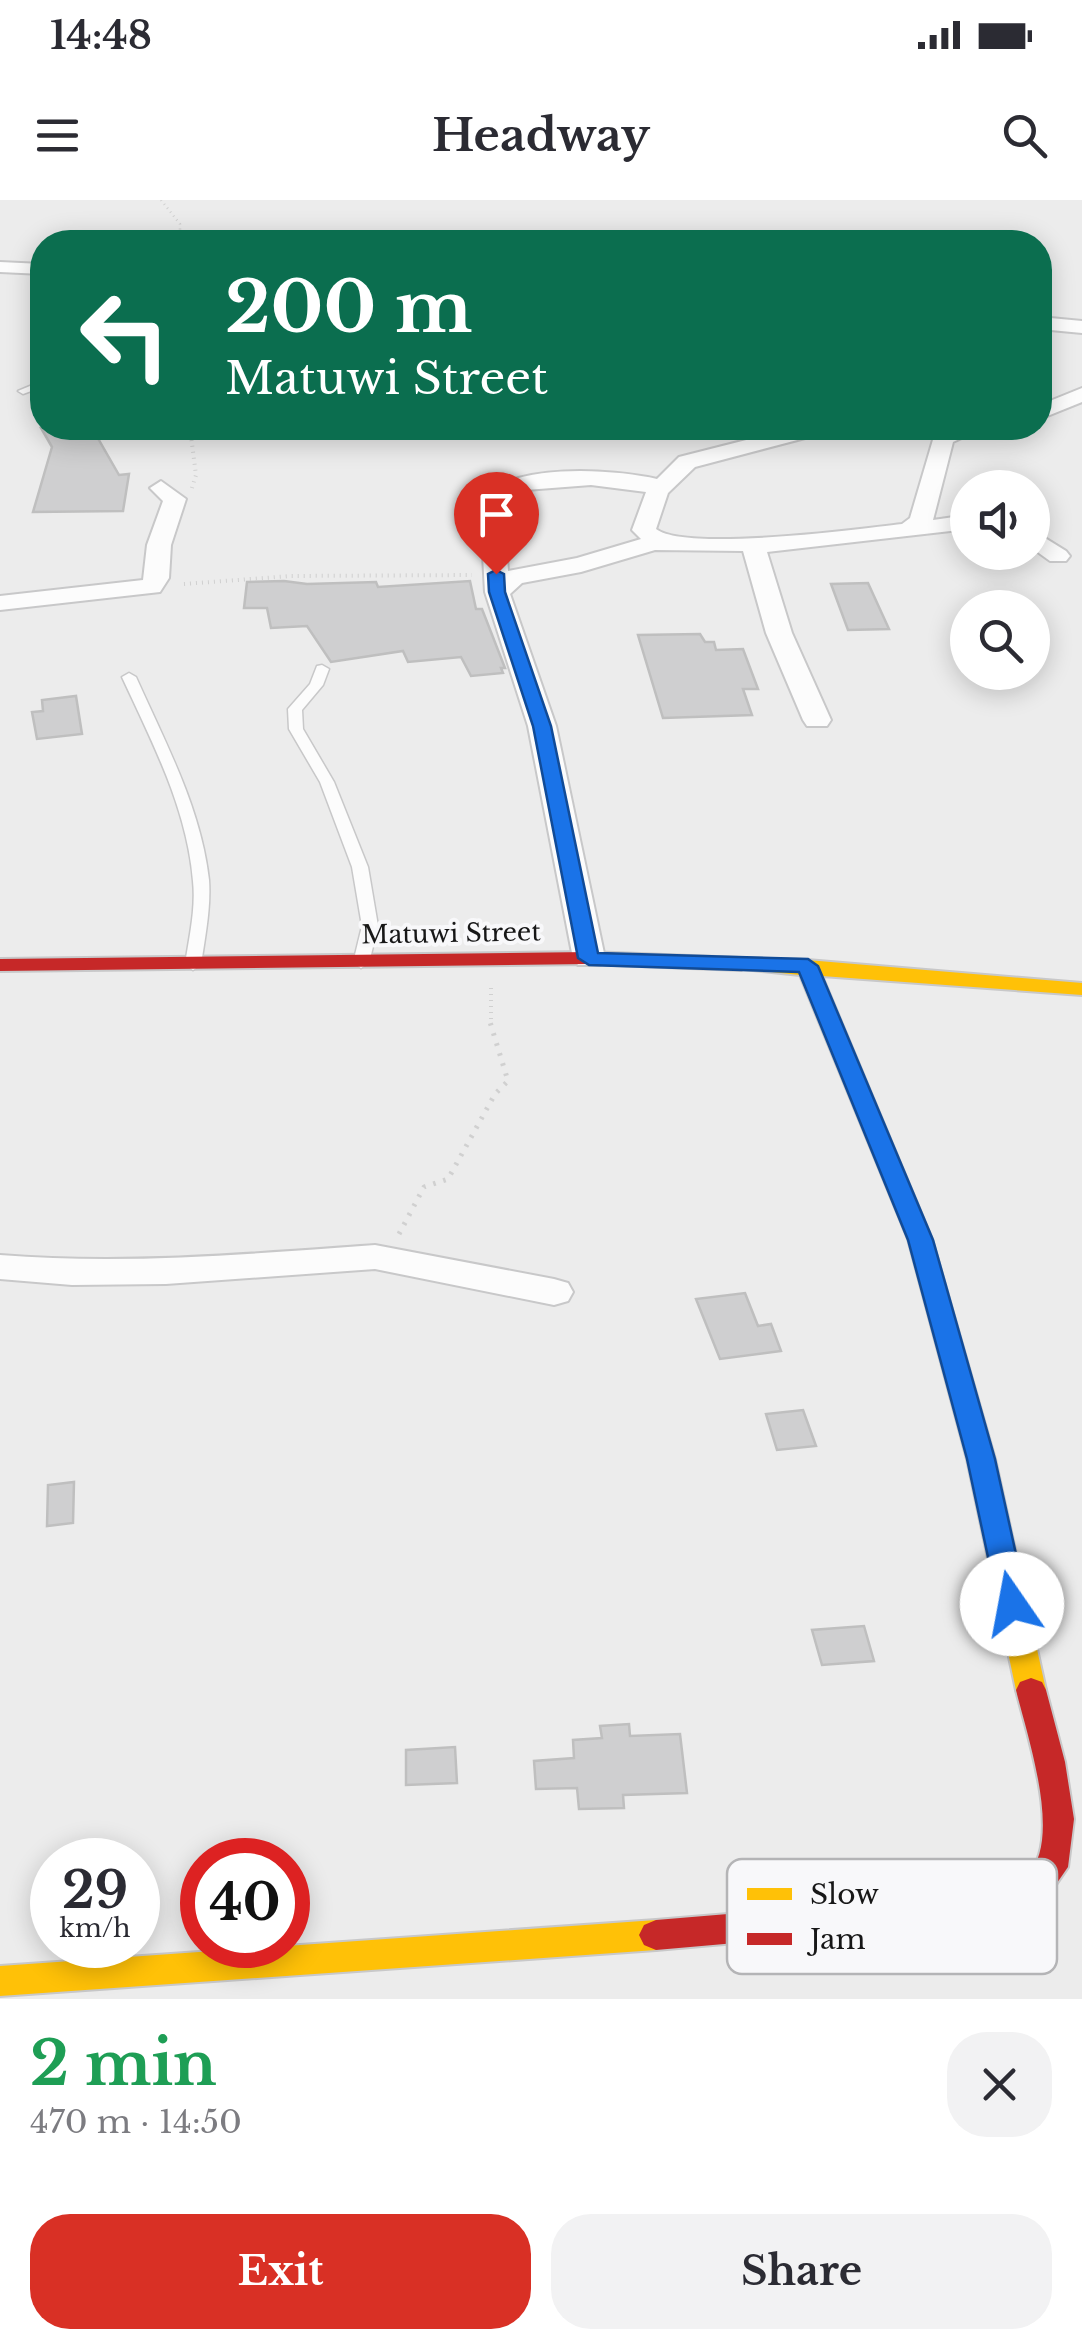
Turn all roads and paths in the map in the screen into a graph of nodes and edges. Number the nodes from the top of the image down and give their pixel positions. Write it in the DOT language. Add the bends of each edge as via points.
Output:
graph roads {
  1 [pos="162,200"];
  2 [pos="180,230"];
  3 [pos="0,268"];
  4 [pos="30,269"];
  5 [pos="1052,324"];
  6 [pos="1082,324"];
  7 [pos="30,388"];
  8 [pos="23,391"];
  9 [pos="1075,397"];
  10 [pos="1052,408"];
  11 [pos="192,440"];
  12 [pos="770,440"];
  13 [pos="944,440"];
  14 [pos="658,491"];
  15 [pos="168,496"];
  16 [pos="950,524"];
  17 [pos="909,530"];
  18 [pos="672,542"];
  19 [pos="753,546"];
  20 [pos="1050,550"];
  21 [pos="1058,556"];
  22 [pos="496,583"];
  23 [pos="141,590"];
  24 [pos="0,603"];
  25 [pos="322,669"];
  26 [pos="129,677"];
  27 [pos="816,720"];
  28 [pos="589,958"];
  29 [pos="500,959"];
  30 [pos="360,963"];
  31 [pos="193,965"];
  32 [pos="0,966"];
  33 [pos="808,966"];
  34 [pos="1082,989"];
  35 [pos="375,1257"];
  36 [pos="0,1267"];
  37 [pos="554,1292"];
  38 [pos="1063,1890"];
  39 [pos="727,1929"];
  40 [pos="0,1982"];
  1 -- 2 [label="path"];
  3 -- 4 [label="street"];
  5 -- 6 [label="street"];
  7 -- 8 [label="lane"];
  9 -- 10 [label="street"];
  11 -- 15 [label="path" via="196,475 189,494"];
  12 -- 14 [label="street" via="687,462"];
  13 -- 17 [label="street" via="921,522"];
  14 -- 18 [label="street" via="644,530 654,540"];
  14 -- 22 [label="street" via="643,483 570,480 501,491 491,500"];
  15 -- 23 [label="street" via="157,578"];
  16 -- 17 [label="street"];
  17 -- 19 [label="street"];
  18 -- 19 [label="street"];
  18 -- 22 [label="street"];
  19 -- 27 [label="street" via="779,634"];
  20 -- 21 [label="street"];
  22 -- 23 [label="path" via="273,574"];
  22 -- 28 [label="street" via="542,726"];
  23 -- 24 [label="street"];
  25 -- 30 [label="lane" via="294,709 296,730 327,782 360,867 370,926"];
  26 -- 31 [label="lane" via="174,778 196,855 200,908"];
  28 -- 29 [label="street, Matuwi Street"];
  28 -- 33 [label="street, Matuwi Street"];
  29 -- 30 [label="street, Matuwi Street"];
  29 -- 35 [label="path" via="488,996 490,1029 508,1082 448,1179 424,1187 404,1228"];
  30 -- 31 [label="street, Matuwi Street"];
  31 -- 32 [label="street, Matuwi Street"];
  33 -- 34 [label="street, Matuwi Street"];
  33 -- 38 [label="street" via="920,1240 976,1442 1060,1820"];
  35 -- 36 [label="street" via="166,1272"];
  35 -- 37 [label="street"];
  39 -- 40 [label="street"];
}
